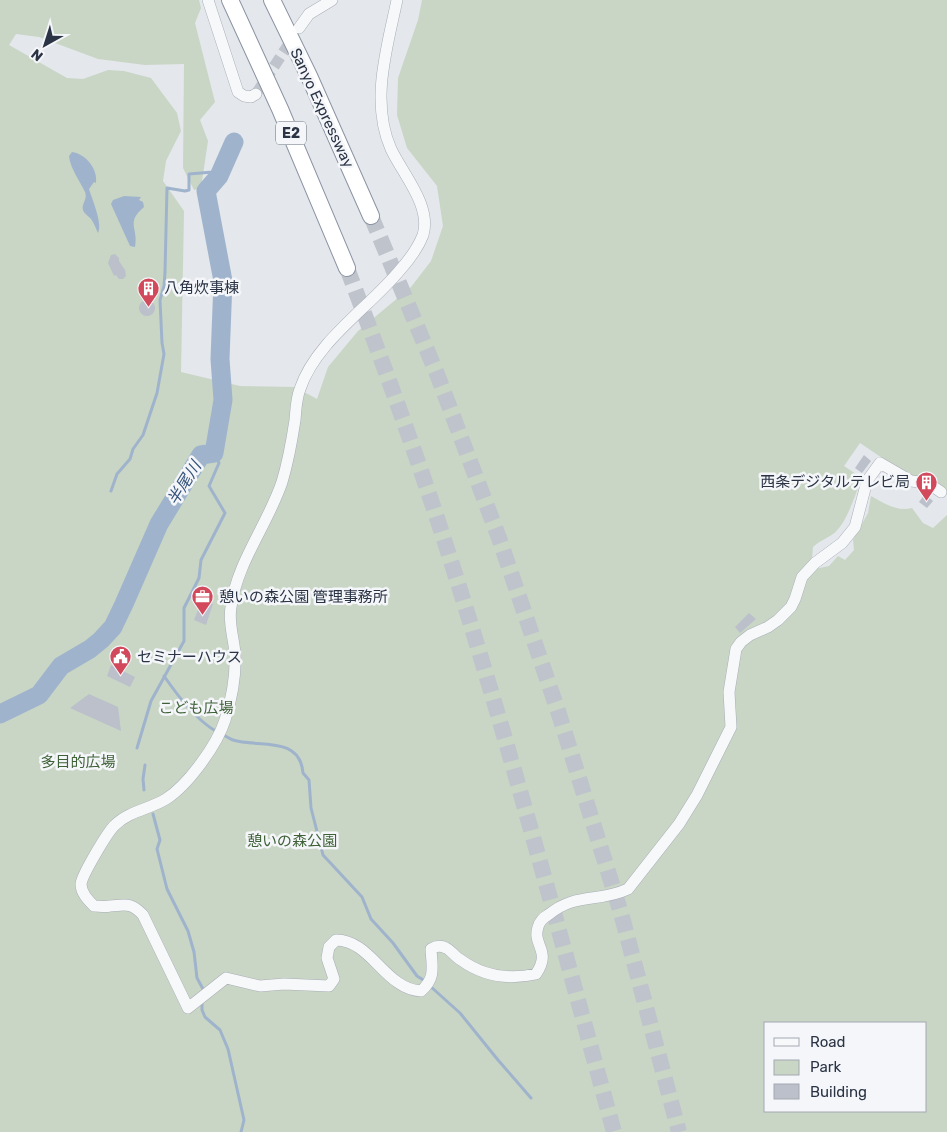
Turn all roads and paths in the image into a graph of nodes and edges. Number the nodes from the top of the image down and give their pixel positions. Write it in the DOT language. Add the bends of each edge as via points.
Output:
graph roads {
  1 [pos="208,0"];
  2 [pos="230,0"];
  3 [pos="272,0"];
  4 [pos="332,0"];
  5 [pos="397,0"];
  6 [pos="299,28"];
  7 [pos="256,94"];
  8 [pos="371,216"];
  9 [pos="348,268"];
  10 [pos="941,492"];
  1 -- 7 [label="street" via="238,92 251,97"];
  2 -- 9 [label="highway, E2"];
  3 -- 8 [label="highway, Sanyo Expressway / E2"];
  4 -- 6 [label="street" via="309,14"];
  5 -- 10 [label="street" via="381,86 381,119 391,149 424,213 423,234 412,256 388,284 312,363 299,390 283,480 236,583 230,609 235,652 234,691 217,740 190,776 166,798 114,825 88,866 81,884 85,897 94,906 124,904 136,907 143,915 188,1008 226,978 260,986 330,986 334,979 327,958 328,947 336,940 346,940 410,990 421,991 428,984 432,976 431,949 437,946 446,948 476,969 500,976 536,974 543,957 538,927 544,918 558,906 576,899 616,895 628,889 679,824 731,727 729,692 736,649 741,642 768,627 791,607 802,577 842,543 855,527 867,481 880,462 911,481 928,483"];
}
